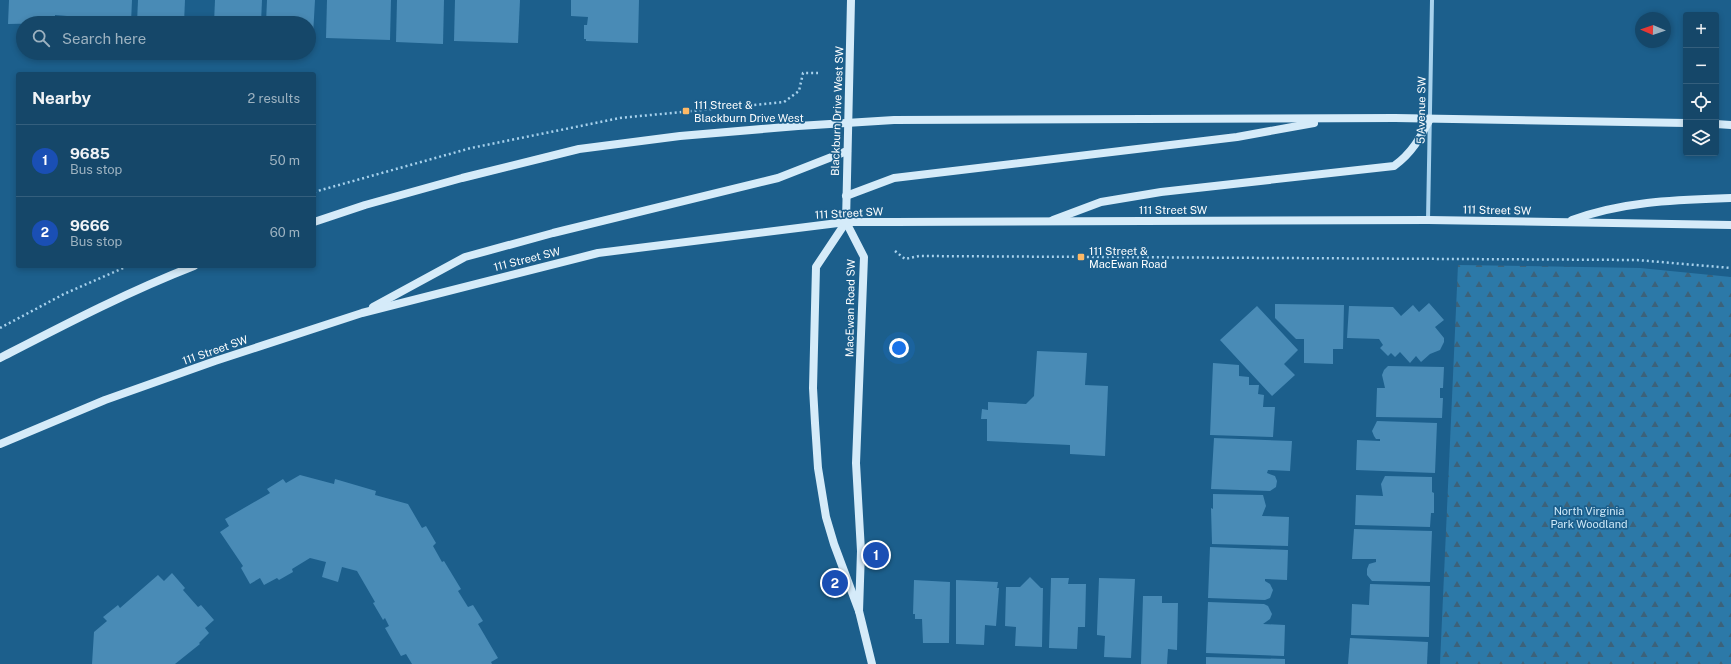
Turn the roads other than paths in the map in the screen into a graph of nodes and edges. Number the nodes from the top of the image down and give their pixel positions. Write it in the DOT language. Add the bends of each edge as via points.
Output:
graph roads {
  1 [pos="851,0"];
  2 [pos="1432,0"];
  3 [pos="1334,119"];
  4 [pos="1430,119"];
  5 [pos="848,122"];
  6 [pos="1683,123"];
  7 [pos="1719,124"];
  8 [pos="1731,125"];
  9 [pos="847,151"];
  10 [pos="846,196"];
  11 [pos="1731,198"];
  12 [pos="1428,220"];
  13 [pos="316,221"];
  14 [pos="846,222"];
  15 [pos="1046,222"];
  16 [pos="1567,222"];
  17 [pos="1731,226"];
  18 [pos="189,268"];
  19 [pos="362,313"];
  20 [pos="0,358"];
  21 [pos="0,444"];
  22 [pos="859,611"];
  23 [pos="872,664"];
  1 -- 5 [label="main road, Blackburn Drive West SW"];
  2 -- 4 [label="street, 5 Avenue SW"];
  3 -- 4 [label="main road"];
  3 -- 5 [label="main road"];
  3 -- 10 [label="main road" via="1237,137 894,178"];
  4 -- 6 [label="main road"];
  4 -- 12 [label="street, 5 Avenue SW"];
  4 -- 15 [label="main road" via="1415,148 1394,166 1161,192 1101,202"];
  5 -- 9 [label="main road, Blackburn Drive West SW"];
  5 -- 13 [label="main road" via="680,136 579,149 462,178"];
  7 -- 8 [label="main road"];
  9 -- 10 [label="main road, Blackburn Drive West SW"];
  9 -- 19 [label="main road" via="778,178 465,257"];
  10 -- 14 [label="main road, Blackburn Drive West SW"];
  11 -- 16 [label="main road" via="1633,204 1598,211"];
  12 -- 15 [label="main road, 111 Street SW"];
  12 -- 16 [label="main road, 111 Street SW"];
  14 -- 15 [label="main road, 111 Street SW"];
  14 -- 19 [label="main road, 111 Street SW" via="598,253"];
  14 -- 22 [label="main road, MacEwan Road SW" via="864,257 856,463 861,551"];
  14 -- 22 [label="main road, MacEwan Road SW" via="816,267 813,388 818,468 826,517"];
  16 -- 17 [label="main road, 111 Street SW"];
  18 -- 20 [label="main road" via="76,319"];
  19 -- 21 [label="main road, 111 Street SW" via="142,387"];
  22 -- 23 [label="main road, MacEwan Road SW"];
}
